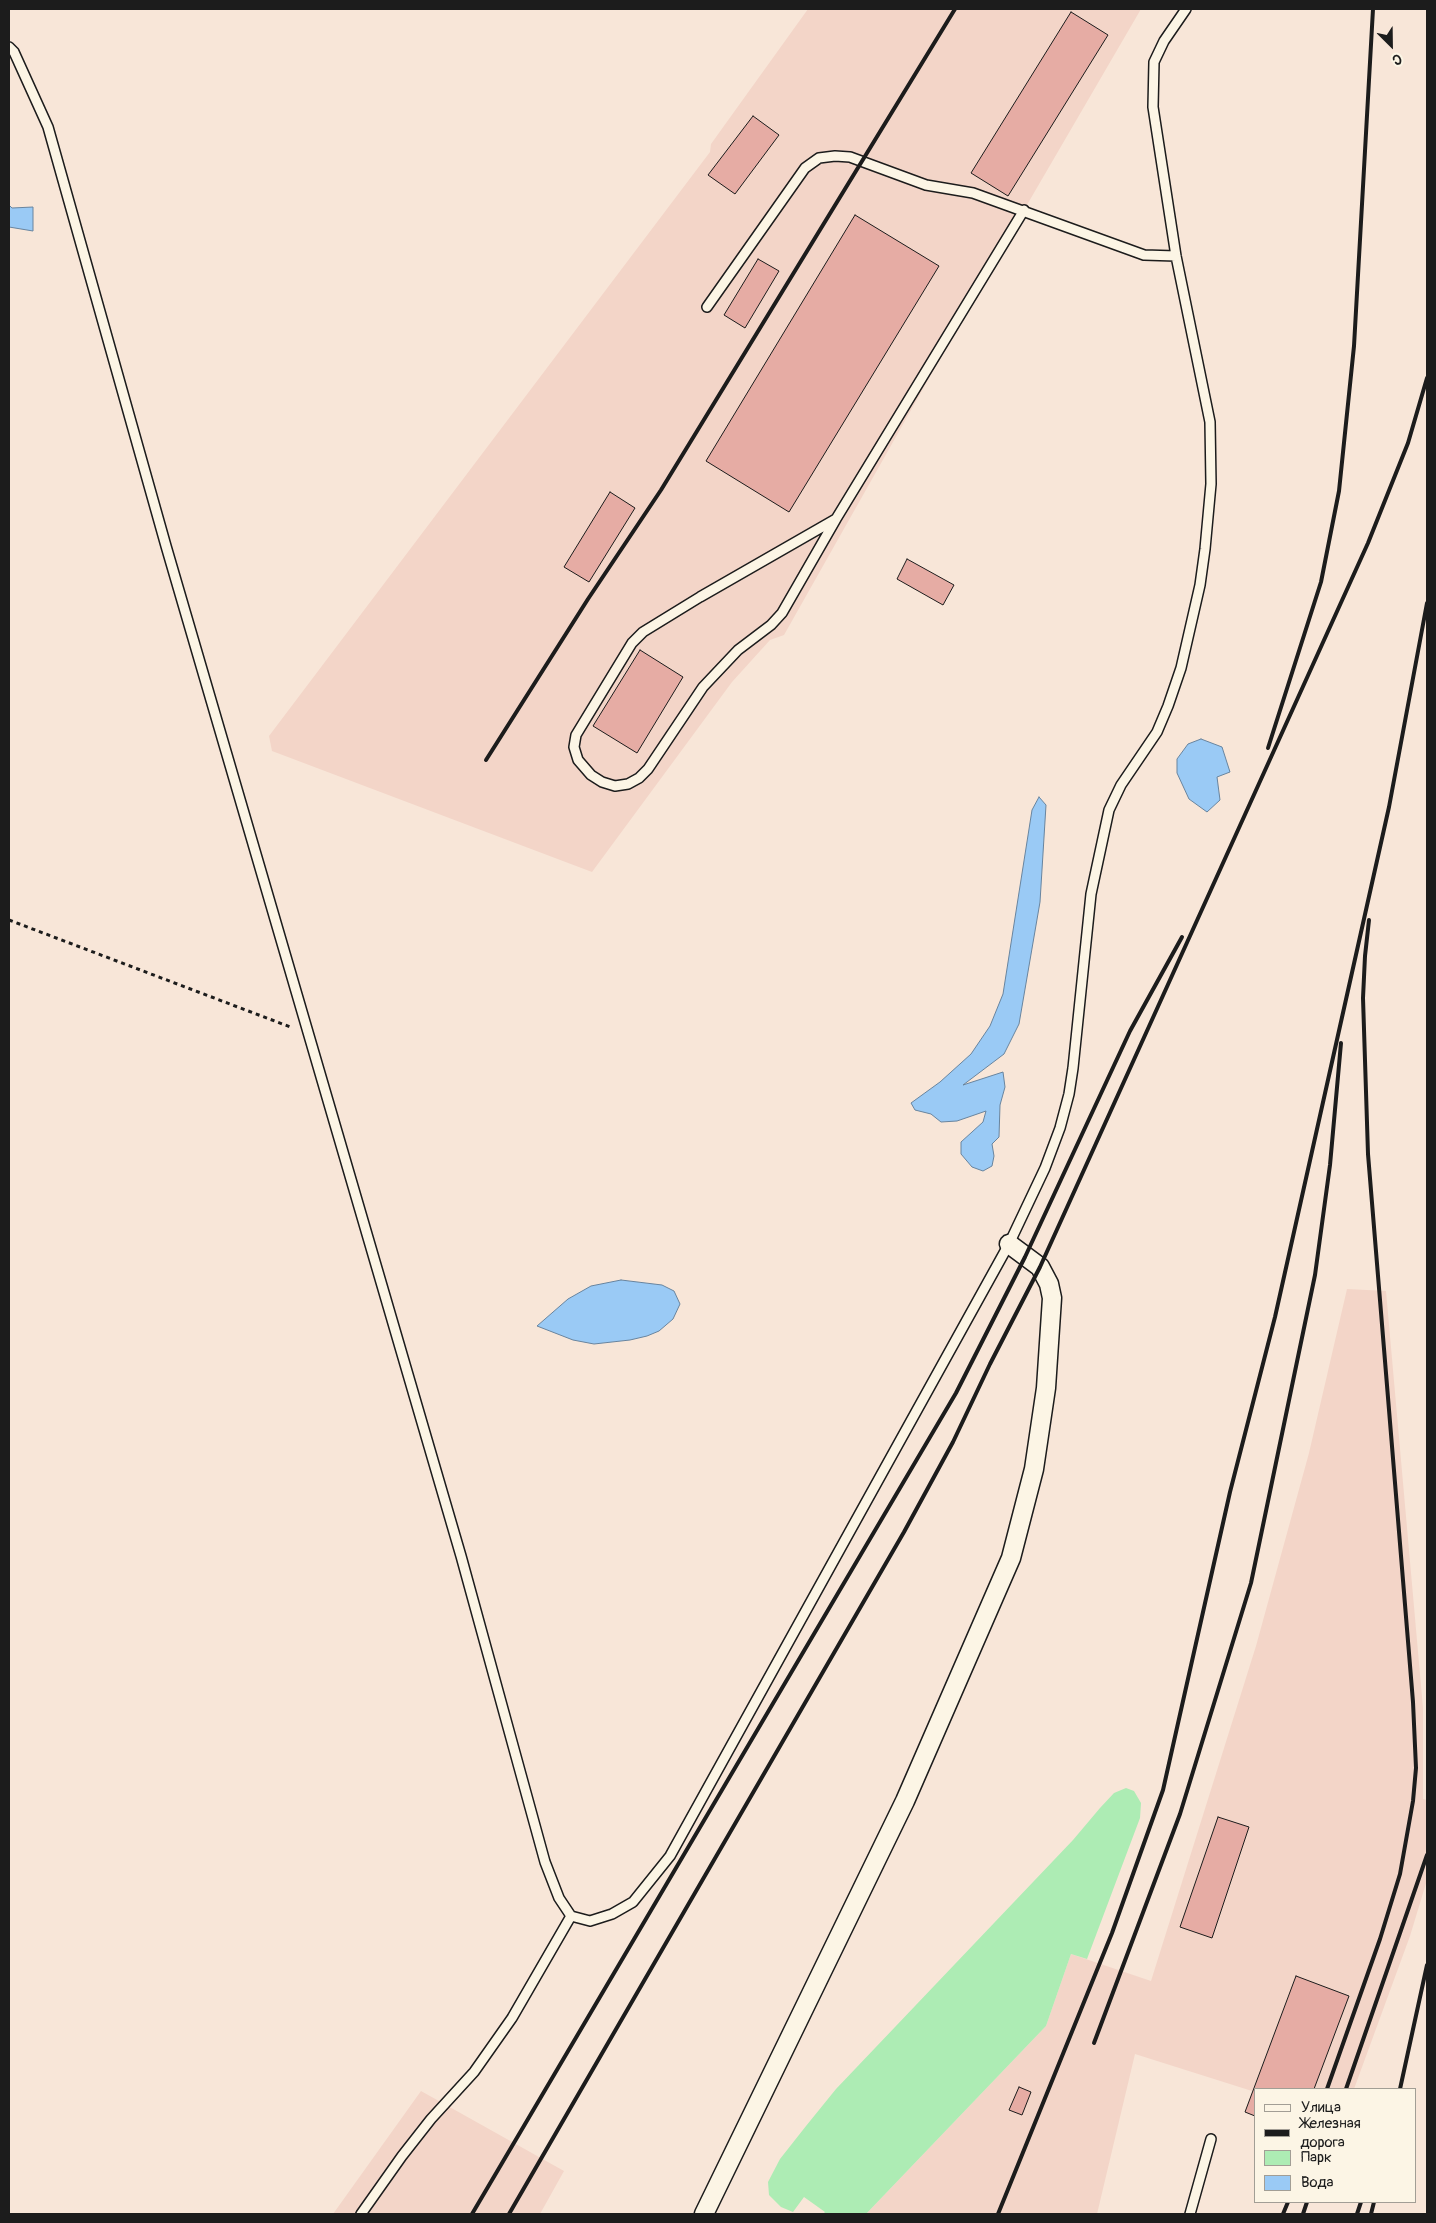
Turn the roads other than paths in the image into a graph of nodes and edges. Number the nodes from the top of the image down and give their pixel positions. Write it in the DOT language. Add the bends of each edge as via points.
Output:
graph roads {
  1 [pos="1186,9"];
  2 [pos="9,47"];
  3 [pos="1024,210"];
  4 [pos="1176,256"];
  5 [pos="707,307"];
  6 [pos="836,519"];
  7 [pos="1009,1244"];
  8 [pos="572,1916"];
  9 [pos="1211,2139"];
  10 [pos="361,2214"];
  11 [pos="704,2214"];
  12 [pos="1190,2214"];
  1 -- 4 [label="lane" via="1154,62 1152,85"];
  2 -- 8 [label="lane" via="48,127 169,556 461,1556 545,1862 559,1898"];
  3 -- 4 [label="lane" via="1144,255"];
  3 -- 5 [label="lane" via="973,193 926,185 850,157 819,158 800,174"];
  3 -- 6 [label="lane"];
  4 -- 7 [label="lane" via="1210,422 1211,484 1200,585 1180,668 1164,715 1157,732 1108,810 1091,894 1069,1094 1046,1168"];
  6 -- 6 [label="lane" via="782,613 738,650 703,687 648,769 628,784 615,786 591,775 578,760 574,747 576,735 632,643 643,632 700,597"];
  7 -- 8 [label="lane" via="670,1856 633,1902 590,1921"];
  7 -- 11 [label="street" via="1040,1267 1052,1298 1046,1388 1034,1468 1011,1558 905,1801"];
  8 -- 10 [label="lane" via="512,2018 474,2072 431,2119"];
  9 -- 12 [label="lane"];
}
